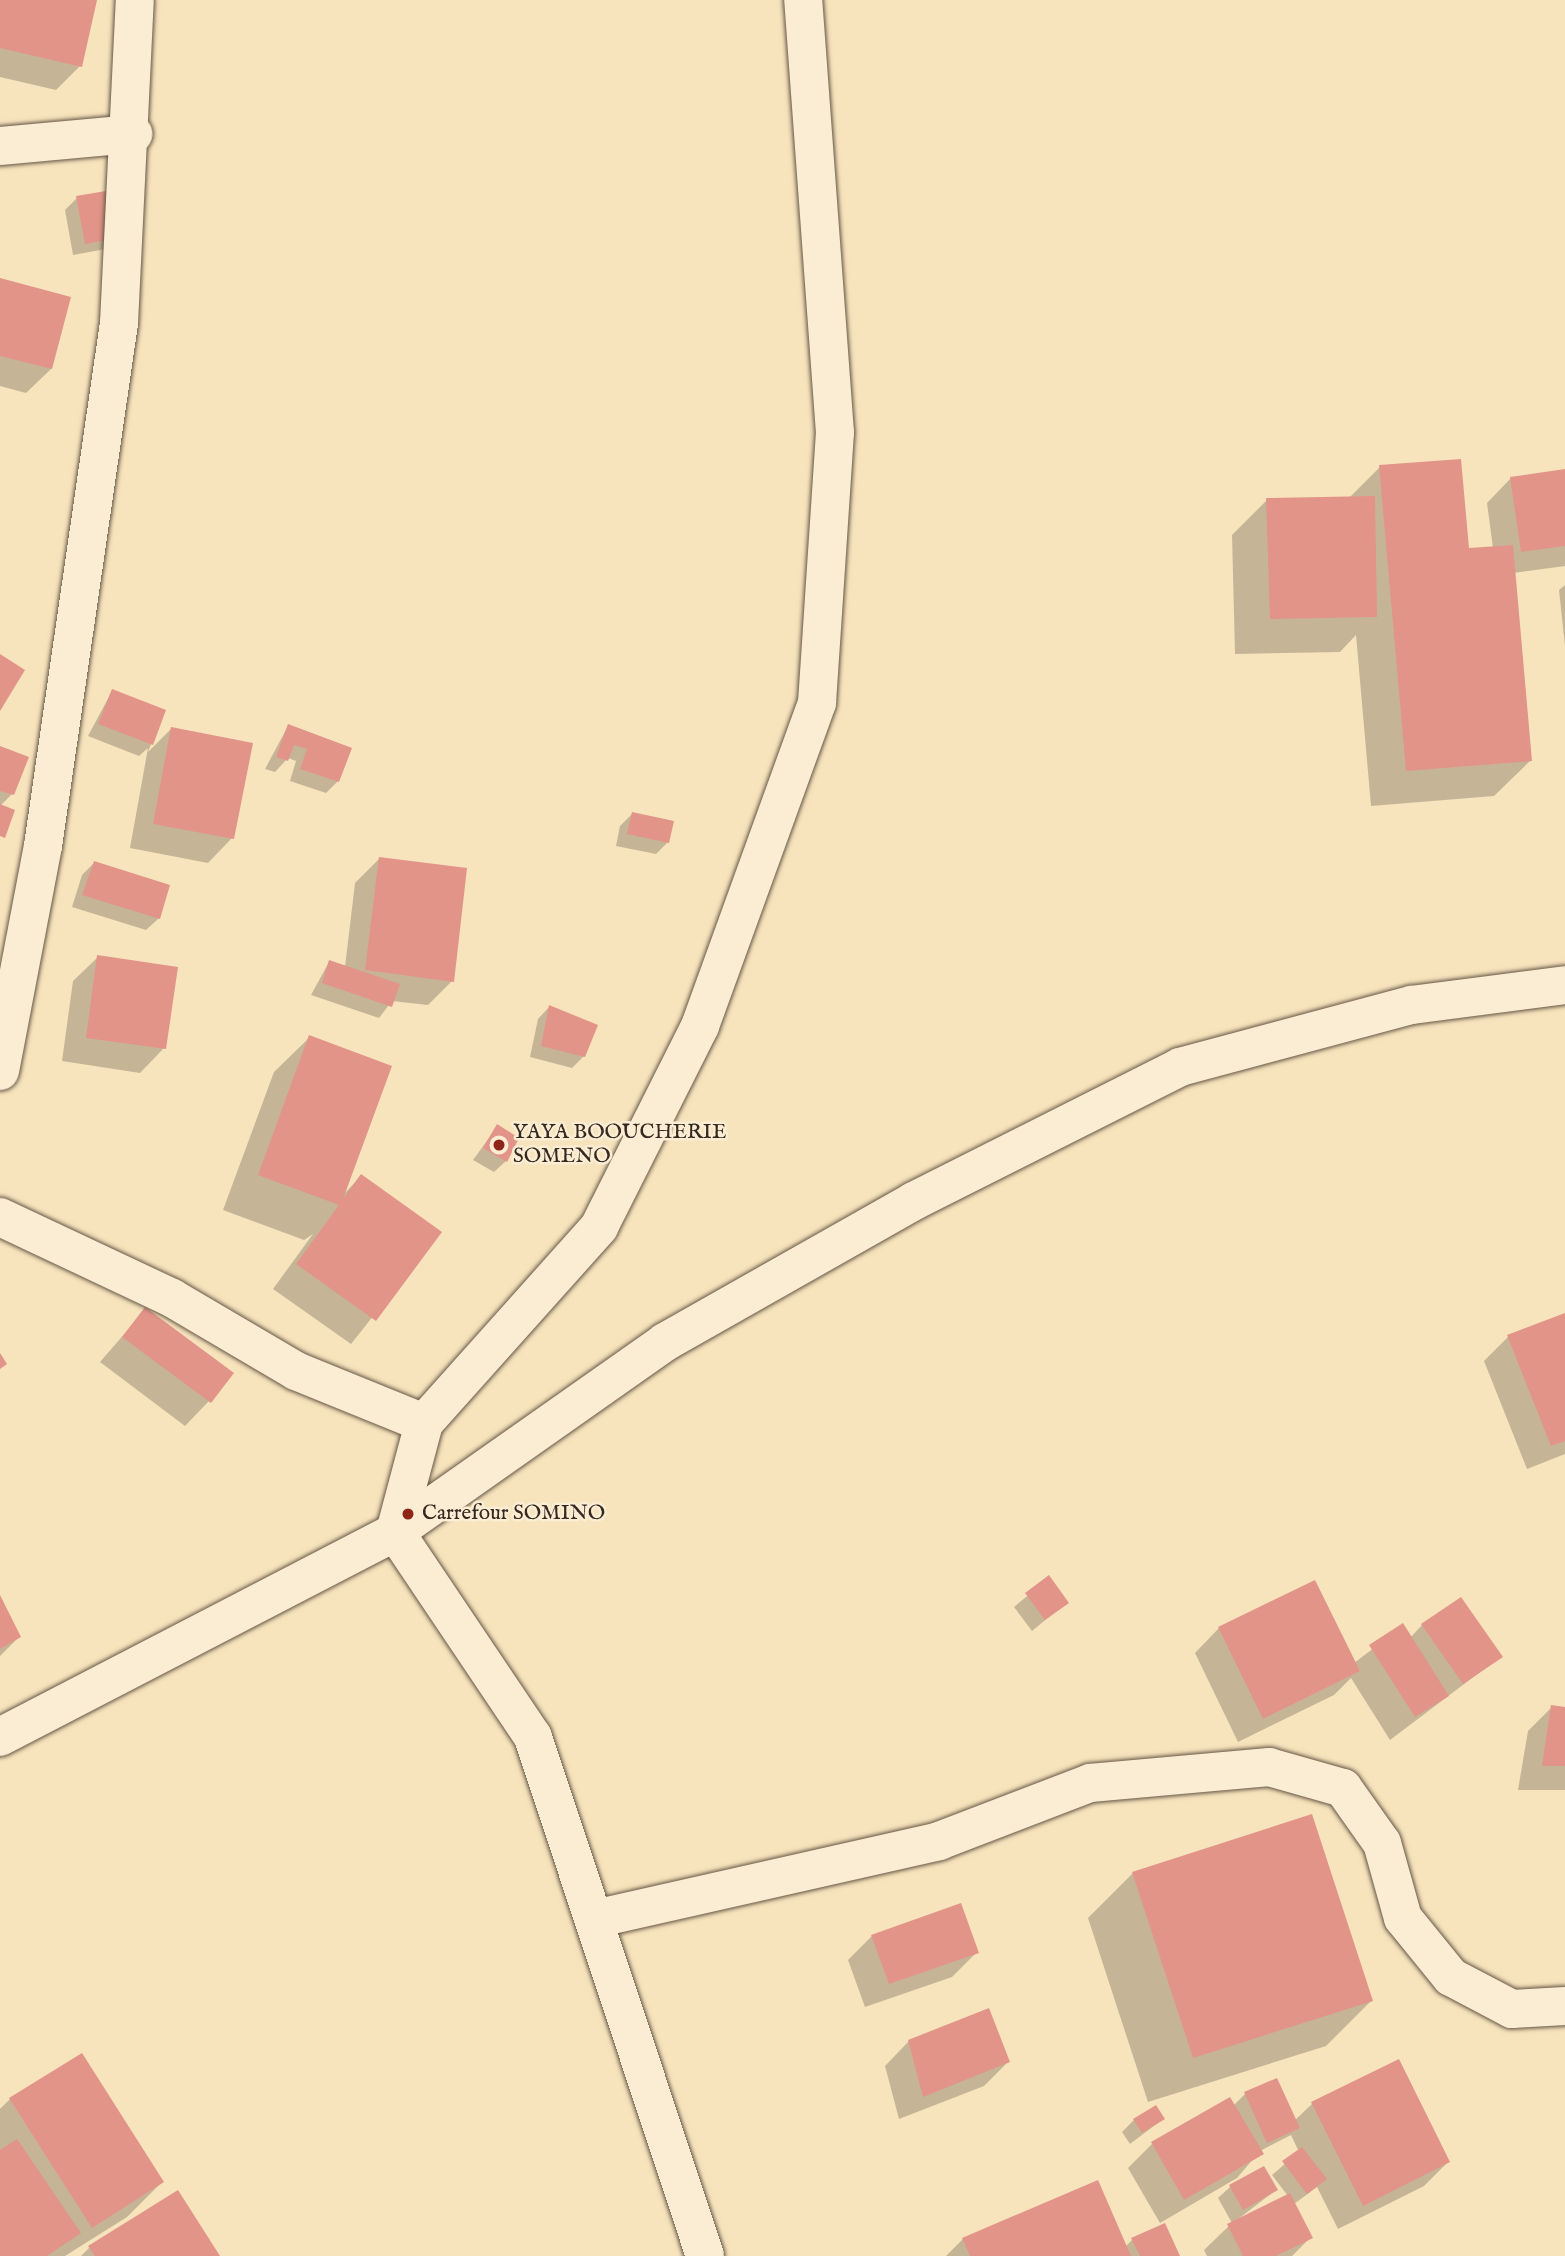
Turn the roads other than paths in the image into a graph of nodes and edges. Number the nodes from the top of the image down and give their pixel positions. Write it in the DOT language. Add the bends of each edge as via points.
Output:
graph roads {
  1 [pos="135,0"];
  2 [pos="803,0"];
  3 [pos="133,134"];
  4 [pos="0,146"];
  5 [pos="1565,985"];
  6 [pos="0,1071"];
  7 [pos="0,1217"];
  8 [pos="424,1423"];
  9 [pos="395,1532"];
  10 [pos="0,1737"];
  11 [pos="594,1919"];
  12 [pos="1565,2006"];
  13 [pos="705,2256"];
  1 -- 3 [label="street"];
  2 -- 8 [label="street" via="835,433 817,703 701,1026 599,1227"];
  3 -- 4 [label="street"];
  3 -- 6 [label="street" via="115,350 43,846"];
  5 -- 9 [label="street" via="1412,1005 1180,1067 914,1201 666,1342"];
  7 -- 8 [label="street" via="172,1298 296,1371"];
  8 -- 9 [label="street"];
  9 -- 10 [label="street"];
  9 -- 11 [label="street" via="533,1737"];
  11 -- 12 [label="street" via="939,1841 1090,1783 1269,1766 1343,1788 1382,1843 1404,1918 1451,1978 1512,2009"];
  11 -- 13 [label="street"];
}
